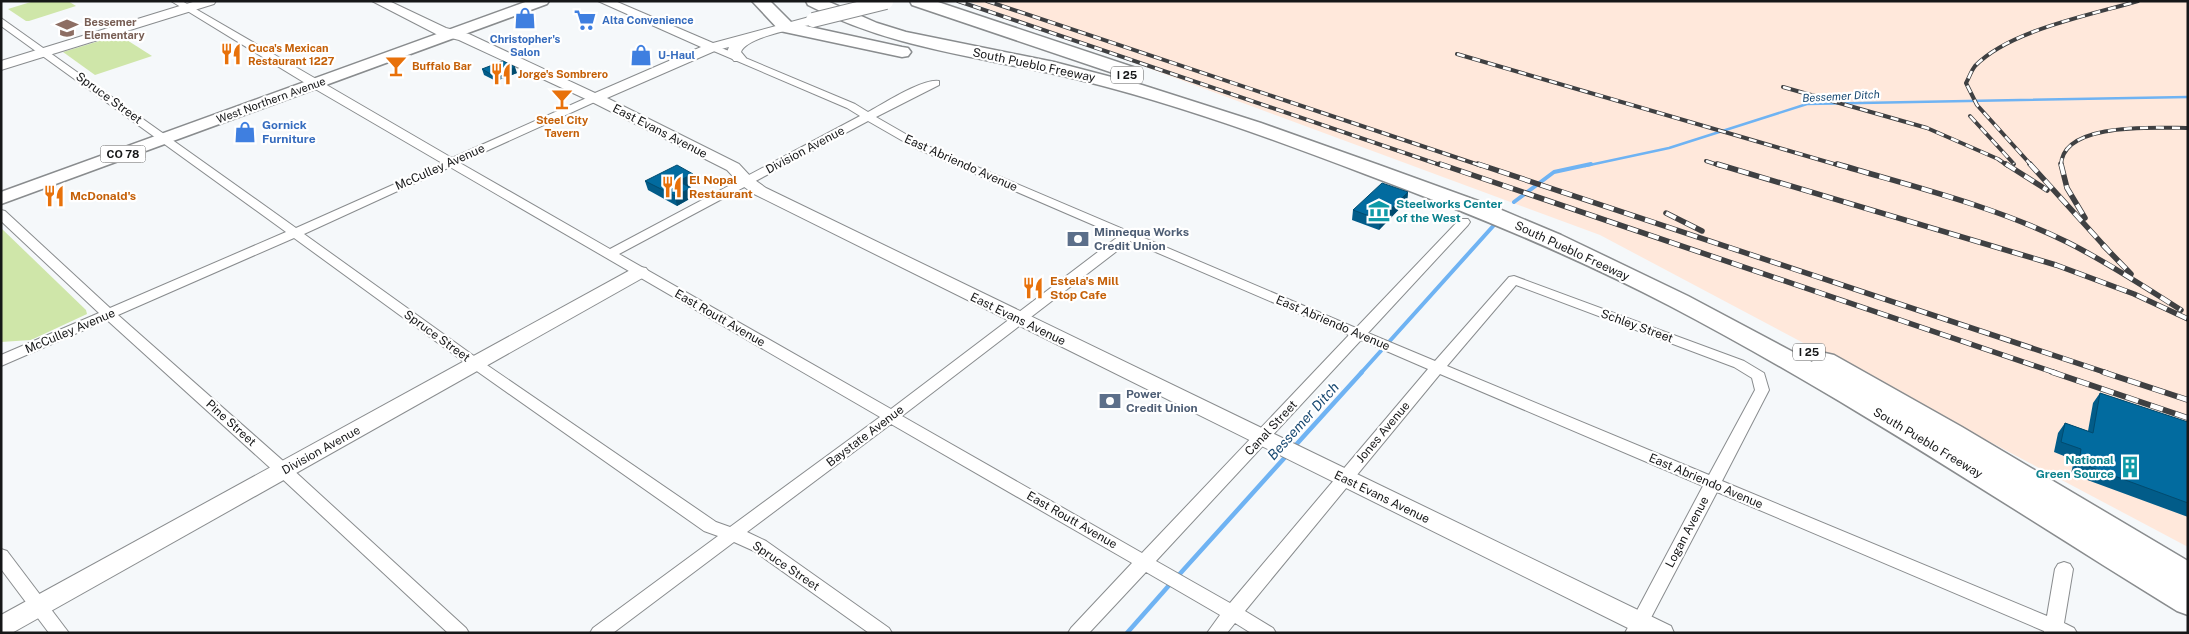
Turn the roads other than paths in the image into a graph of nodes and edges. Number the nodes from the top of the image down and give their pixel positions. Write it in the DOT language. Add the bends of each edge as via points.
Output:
graph roads {
  1 [pos="210,1"];
  2 [pos="378,1"];
  3 [pos="542,1"];
  4 [pos="604,1"];
  5 [pos="760,1"];
  6 [pos="814,1"];
  7 [pos="841,1"];
  8 [pos="918,1"];
  9 [pos="887,2"];
  10 [pos="181,5"];
  11 [pos="1,21"];
  12 [pos="786,27"];
  13 [pos="760,33"];
  14 [pos="452,34"];
  15 [pos="682,34"];
  16 [pos="712,47"];
  17 [pos="46,52"];
  18 [pos="739,58"];
  19 [pos="1,66"];
  20 [pos="935,83"];
  21 [pos="1115,83"];
  22 [pos="314,84"];
  23 [pos="1184,90"];
  24 [pos="595,98"];
  25 [pos="869,116"];
  26 [pos="166,138"];
  27 [pos="451,162"];
  28 [pos="746,182"];
  29 [pos="1,198"];
  30 [pos="1,214"];
  31 [pos="1464,222"];
  32 [pos="295,233"];
  33 [pos="1128,236"];
  34 [pos="609,254"];
  35 [pos="640,272"];
  36 [pos="1514,280"];
  37 [pos="108,314"];
  38 [pos="1019,319"];
  39 [pos="1358,334"];
  40 [pos="1,361"];
  41 [pos="476,364"];
  42 [pos="1438,367"];
  43 [pos="1759,376"];
  44 [pos="890,416"];
  45 [pos="1952,434"];
  46 [pos="1262,438"];
  47 [pos="284,471"];
  48 [pos="1344,478"];
  49 [pos="1712,484"];
  50 [pos="734,534"];
  51 [pos="1,556"];
  52 [pos="1144,562"];
  53 [pos="2188,562"];
  54 [pos="2064,569"];
  55 [pos="2188,577"];
  56 [pos="2188,602"];
  57 [pos="40,606"];
  58 [pos="1233,613"];
  59 [pos="1,627"];
  60 [pos="1637,627"];
  61 [pos="2058,631"];
  62 [pos="60,633"];
  63 [pos="460,633"];
  64 [pos="600,633"];
  65 [pos="883,633"];
  66 [pos="1077,633"];
  67 [pos="1216,633"];
  68 [pos="1267,633"];
  69 [pos="1662,633"];
  1 -- 10 [label="street"];
  2 -- 14 [label="street, East Evans Avenue"];
  3 -- 14 [label="main road, West Northern Avenue / CO 78"];
  4 -- 15 [label="street, East Abriendo Avenue"];
  5 -- 12 [label="highway"];
  6 -- 21 [label="highway, South Pueblo Freeway / I 25" via="845,18 880,30"];
  7 -- 23 [label="highway, South Pueblo Freeway / I 25" via="876,17 910,26 1088,65"];
  8 -- 23 [label="highway"];
  9 -- 12 [label="street, McCulley Avenue, bridge"];
  10 -- 17 [label="street"];
  10 -- 22 [label="street, East Routt Avenue"];
  11 -- 17 [label="street, Spruce Street"];
  12 -- 13 [label="street, McCulley Avenue"];
  12 -- 21 [label="highway" via="896,51"];
  13 -- 15 [label="street" via="719,38"];
  13 -- 16 [label="street, McCulley Avenue"];
  13 -- 18 [label="street" via="736,46 734,52"];
  14 -- 22 [label="main road, West Northern Avenue / CO 78"];
  14 -- 24 [label="street, East Evans Avenue"];
  15 -- 16 [label="street, East Abriendo Avenue"];
  16 -- 18 [label="street, East Abriendo Avenue"];
  16 -- 24 [label="street, McCulley Avenue"];
  17 -- 19 [label="street"];
  17 -- 26 [label="street, Spruce Street"];
  18 -- 25 [label="street, East Abriendo Avenue"];
  20 -- 25 [label="street, Division Avenue"];
  21 -- 56 [label="highway, South Pueblo Freeway / I 25" via="1334,156 1469,206 1562,245 1686,305 1798,365"];
  22 -- 26 [label="main road, West Northern Avenue / CO 78"];
  22 -- 27 [label="street, East Routt Avenue"];
  23 -- 45 [label="highway, South Pueblo Freeway / I 25" via="1432,178 1572,234 1759,325"];
  24 -- 27 [label="street, McCulley Avenue"];
  24 -- 28 [label="street, East Evans Avenue" via="732,167"];
  25 -- 28 [label="street, Division Avenue"];
  25 -- 33 [label="street, East Abriendo Avenue" via="906,140"];
  26 -- 29 [label="main road, West Northern Avenue / CO 78"];
  26 -- 32 [label="street, Spruce Street"];
  27 -- 32 [label="street, McCulley Avenue"];
  27 -- 34 [label="street, East Routt Avenue"];
  28 -- 34 [label="street, Division Avenue"];
  28 -- 38 [label="street, East Evans Avenue"];
  30 -- 37 [label="street, Pine Street"];
  31 -- 39 [label="street, Canal Street"];
  32 -- 37 [label="street, McCulley Avenue"];
  32 -- 41 [label="street, Spruce Street"];
  33 -- 38 [label="street, Baystate Avenue"];
  33 -- 39 [label="street, East Abriendo Avenue"];
  34 -- 35 [label="street, East Routt Avenue"];
  35 -- 41 [label="street, Division Avenue"];
  35 -- 44 [label="street, East Routt Avenue"];
  36 -- 42 [label="street, Jones Avenue"];
  36 -- 43 [label="street, Schley Street" via="1739,364"];
  37 -- 40 [label="street, McCulley Avenue"];
  37 -- 47 [label="street, Pine Street"];
  38 -- 44 [label="street, Baystate Avenue"];
  38 -- 46 [label="street, East Evans Avenue"];
  39 -- 42 [label="street, East Abriendo Avenue"];
  39 -- 46 [label="street, Canal Street"];
  41 -- 47 [label="street, Division Avenue"];
  41 -- 50 [label="street, Spruce Street" via="710,527"];
  42 -- 48 [label="street, Jones Avenue"];
  42 -- 49 [label="street, East Abriendo Avenue"];
  43 -- 49 [label="street, Logan Avenue" via="1762,390"];
  44 -- 50 [label="street, Baystate Avenue"];
  44 -- 52 [label="street, East Routt Avenue"];
  45 -- 53 [label="highway"];
  45 -- 55 [label="highway, South Pueblo Freeway / I 25"];
  46 -- 48 [label="street, East Evans Avenue"];
  46 -- 52 [label="street, Canal Street"];
  47 -- 57 [label="street, Division Avenue"];
  47 -- 63 [label="street, Pine Street"];
  48 -- 58 [label="street, Jones Avenue"];
  48 -- 60 [label="street, East Evans Avenue"];
  49 -- 60 [label="street, Logan Avenue"];
  49 -- 61 [label="street, East Abriendo Avenue"];
  50 -- 64 [label="street, Baystate Avenue"];
  50 -- 65 [label="street, Spruce Street" via="760,546"];
  51 -- 57 [label="street"];
  52 -- 58 [label="street, East Routt Avenue"];
  52 -- 66 [label="street, Canal Street"];
  54 -- 61 [label="street"];
  57 -- 59 [label="street, Division Avenue"];
  57 -- 62 [label="street"];
  58 -- 67 [label="street, Jones Avenue"];
  58 -- 68 [label="street, East Routt Avenue"];
  60 -- 69 [label="street, East Evans Avenue"];
}
